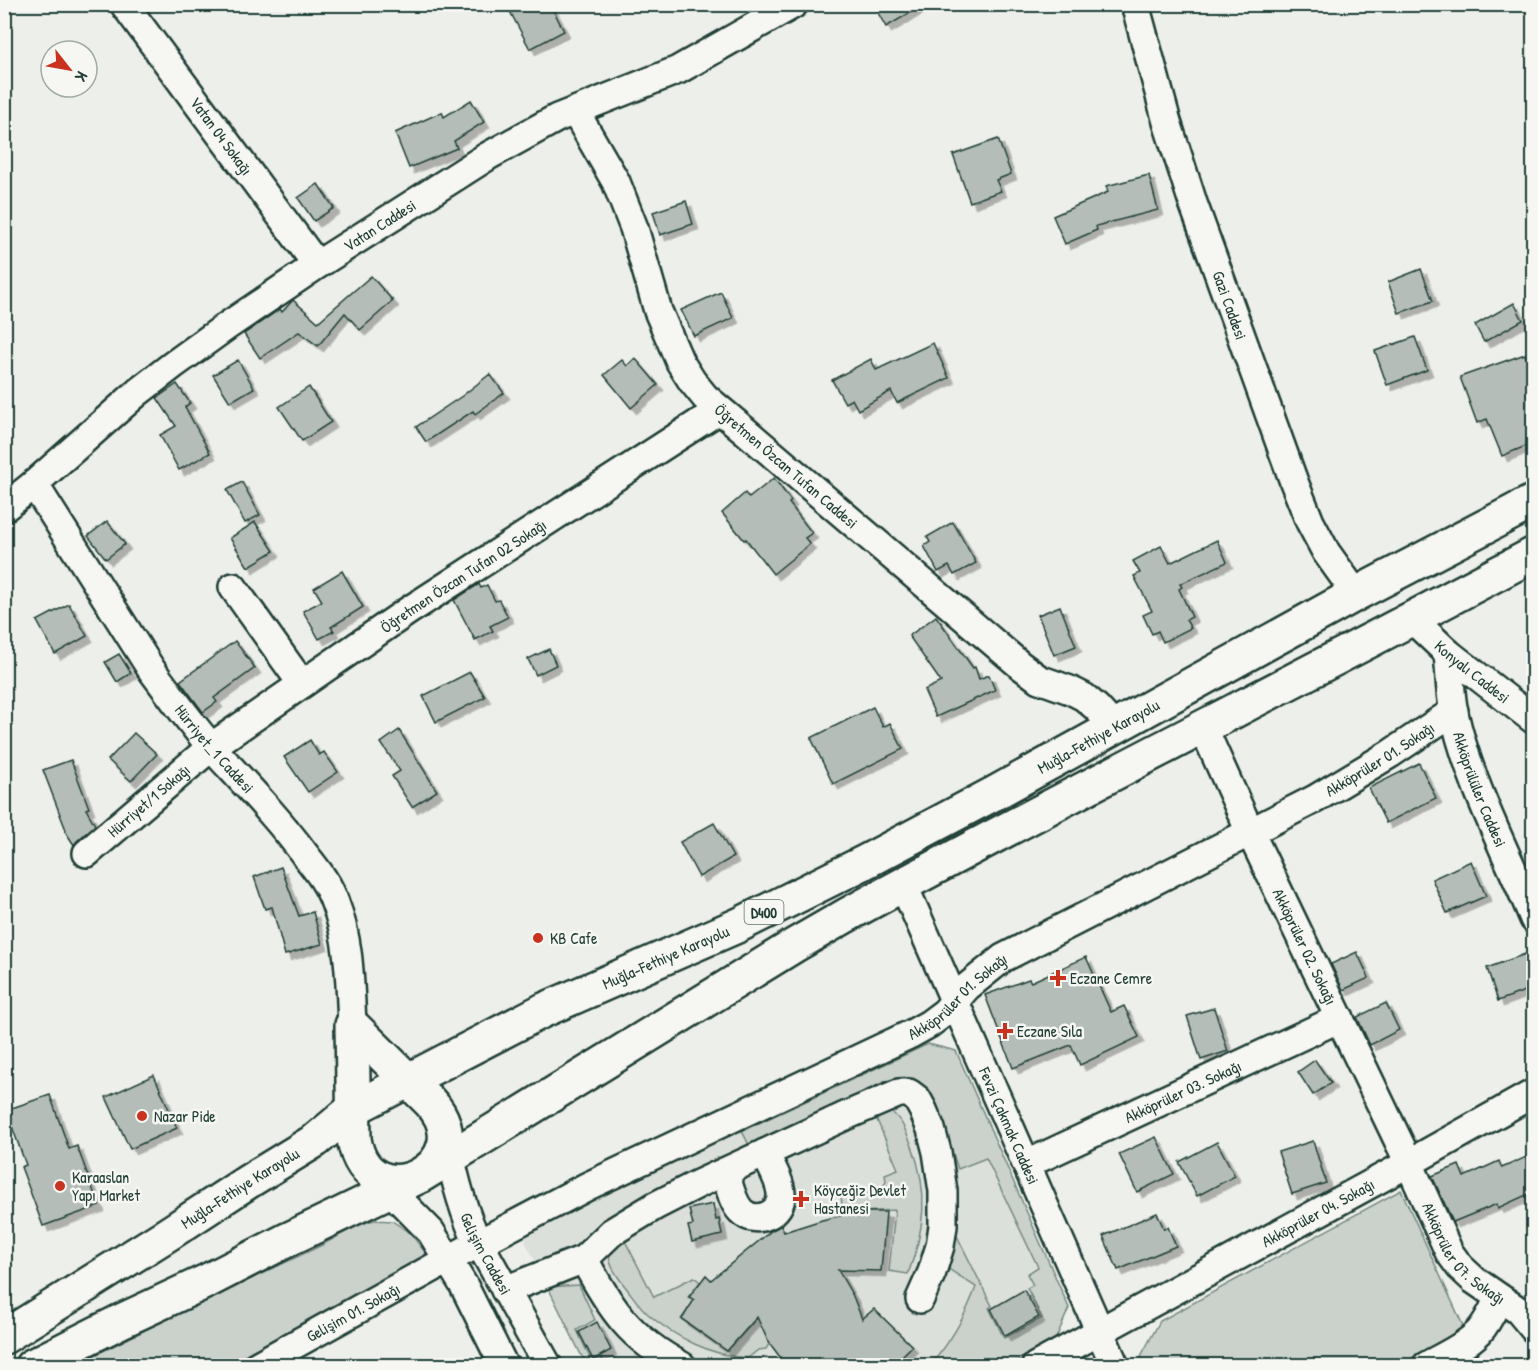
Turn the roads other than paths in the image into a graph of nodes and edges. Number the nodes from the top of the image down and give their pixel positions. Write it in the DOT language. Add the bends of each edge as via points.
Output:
graph roads {
  1 [pos="124,4"];
  2 [pos="794,4"];
  3 [pos="1135,4"];
  4 [pos="575,111"];
  5 [pos="317,265"];
  6 [pos="719,410"];
  7 [pos="34,484"];
  8 [pos="1533,501"];
  9 [pos="4,508"];
  10 [pos="1533,554"];
  11 [pos="233,587"];
  12 [pos="1356,594"];
  13 [pos="1412,619"];
  14 [pos="1448,653"];
  15 [pos="302,684"];
  16 [pos="1454,711"];
  17 [pos="1533,720"];
  18 [pos="1203,727"];
  19 [pos="1114,728"];
  20 [pos="211,747"];
  21 [pos="1250,832"];
  22 [pos="87,853"];
  23 [pos="903,884"];
  24 [pos="1533,919"];
  25 [pos="955,1002"];
  26 [pos="1340,1018"];
  27 [pos="352,1025"];
  28 [pos="1533,1093"];
  29 [pos="384,1103"];
  30 [pos="447,1146"];
  31 [pos="765,1153"];
  32 [pos="1409,1163"];
  33 [pos="1027,1164"];
  34 [pos="725,1172"];
  35 [pos="381,1181"];
  36 [pos="479,1243"];
  37 [pos="584,1258"];
  38 [pos="448,1259"];
  39 [pos="505,1290"];
  40 [pos="1499,1298"];
  41 [pos="920,1299"];
  42 [pos="1533,1329"];
  43 [pos="1101,1331"];
  44 [pos="4,1337"];
  45 [pos="32,1365"];
  46 [pos="256,1365"];
  47 [pos="504,1365"];
  48 [pos="548,1365"];
  49 [pos="682,1365"];
  50 [pos="1036,1365"];
  51 [pos="1115,1365"];
  52 [pos="1426,1365"];
  1 -- 5 [label="street, Vatan 04 Sokağı"];
  2 -- 4 [label="street, Vatan Caddesi" via="678,69"];
  3 -- 12 [label="street, Gazi Caddesi" via="1193,203 1294,482 1326,552"];
  4 -- 5 [label="street, Vatan Caddesi" via="488,156"];
  4 -- 6 [label="street, Öğretmen Özcan Tufan Caddesi" via="616,182 658,311 680,362"];
  5 -- 7 [label="street, Vatan Caddesi" via="138,392"];
  6 -- 15 [label="street, Öğretmen Özcan Tufan 02 Sokağı"];
  6 -- 19 [label="street, Öğretmen Özcan Tufan Caddesi" via="1020,665 1039,678 1084,697"];
  7 -- 9 [label="street, Vatan Caddesi"];
  7 -- 20 [label="street, Hürriyet_1 Caddesi" via="151,669"];
  8 -- 12 [label="highway, Muğla-Fethiye Karayolu / D400"];
  10 -- 13 [label="highway, D400"];
  11 -- 15 [label="street"];
  12 -- 19 [label="highway, Muğla-Fethiye Karayolu / D400"];
  13 -- 14 [label="street, Konyalı Caddesi"];
  13 -- 18 [label="highway, D400"];
  14 -- 16 [label="street, Akköprülüler Caddesi"];
  14 -- 17 [label="street, Konyalı Caddesi"];
  15 -- 20 [label="street, Öğretmen Özcan Tufan 02 Sokağı"];
  16 -- 21 [label="street, Akköprüler 01. Sokağı" via="1357,775"];
  16 -- 24 [label="street, Akköprülüler Caddesi" via="1477,791"];
  18 -- 21 [label="street, Akköprüler 02. Sokağı"];
  18 -- 23 [label="highway, D400"];
  19 -- 29 [label="highway, Muğla-Fethiye Karayolu / D400" via="792,898 544,1010"];
  20 -- 22 [label="street, Hürriyet/1 Sokağı"];
  20 -- 27 [label="street, Hürriyet_1 Caddesi" via="323,878 342,924"];
  21 -- 25 [label="street, Akköprüler 01. Sokağı" via="1003,958"];
  21 -- 26 [label="street, Akköprüler 02. Sokağı"];
  23 -- 25 [label="street, Fevzi Çakmak Caddesi"];
  23 -- 30 [label="highway, D400"];
  25 -- 33 [label="street, Fevzi Çakmak Caddesi"];
  25 -- 36 [label="street, Akköprüler 01. Sokağı" via="911,1034 588,1186"];
  26 -- 32 [label="street, Akköprüler 02. Sokağı"];
  26 -- 33 [label="street, Akköprüler 03. Sokağı"];
  27 -- 29 [label="highway"];
  27 -- 29 [label="highway"];
  28 -- 32 [label="street, Akköprüler 04. Sokağı"];
  29 -- 30 [label="highway" via="435,1108 442,1120"];
  29 -- 35 [label="highway" via="354,1139 361,1161"];
  29 -- 44 [label="highway, Muğla-Fethiye Karayolu / D400" via="249,1181"];
  30 -- 35 [label="highway, D400" via="420,1176"];
  30 -- 36 [label="street, Gelişim Caddesi" via="464,1210"];
  31 -- 34 [label="street"];
  31 -- 34 [label="street" via="781,1193 777,1208 765,1217 751,1217 739,1209"];
  31 -- 41 [label="street" via="899,1093 909,1093 917,1099 937,1152 944,1207 940,1246"];
  32 -- 40 [label="street, Akköprüler 07. Sokağı" via="1460,1268"];
  32 -- 43 [label="street, Akköprüler 04. Sokağı"];
  33 -- 43 [label="street, Fevzi Çakmak Caddesi"];
  34 -- 37 [label="street" via="612,1232"];
  35 -- 38 [label="street" via="431,1232"];
  35 -- 45 [label="highway, D400" via="289,1239"];
  36 -- 38 [label="street, Akköprüler 01. Sokağı"];
  36 -- 39 [label="street, Gelişim Caddesi"];
  37 -- 39 [label="street"];
  37 -- 49 [label="street" via="627,1326 654,1349"];
  38 -- 46 [label="street, Gelişim 01. Sokağı"];
  38 -- 47 [label="street"];
  39 -- 48 [label="street, Gelişim Caddesi"];
  40 -- 42 [label="street, Akköprüler 07. Sokağı" via="1519,1311"];
  40 -- 52 [label="street" via="1478,1332"];
  43 -- 50 [label="street, Akköprüler 04. Sokağı"];
  43 -- 51 [label="street, Fevzi Çakmak Caddesi"];
}
